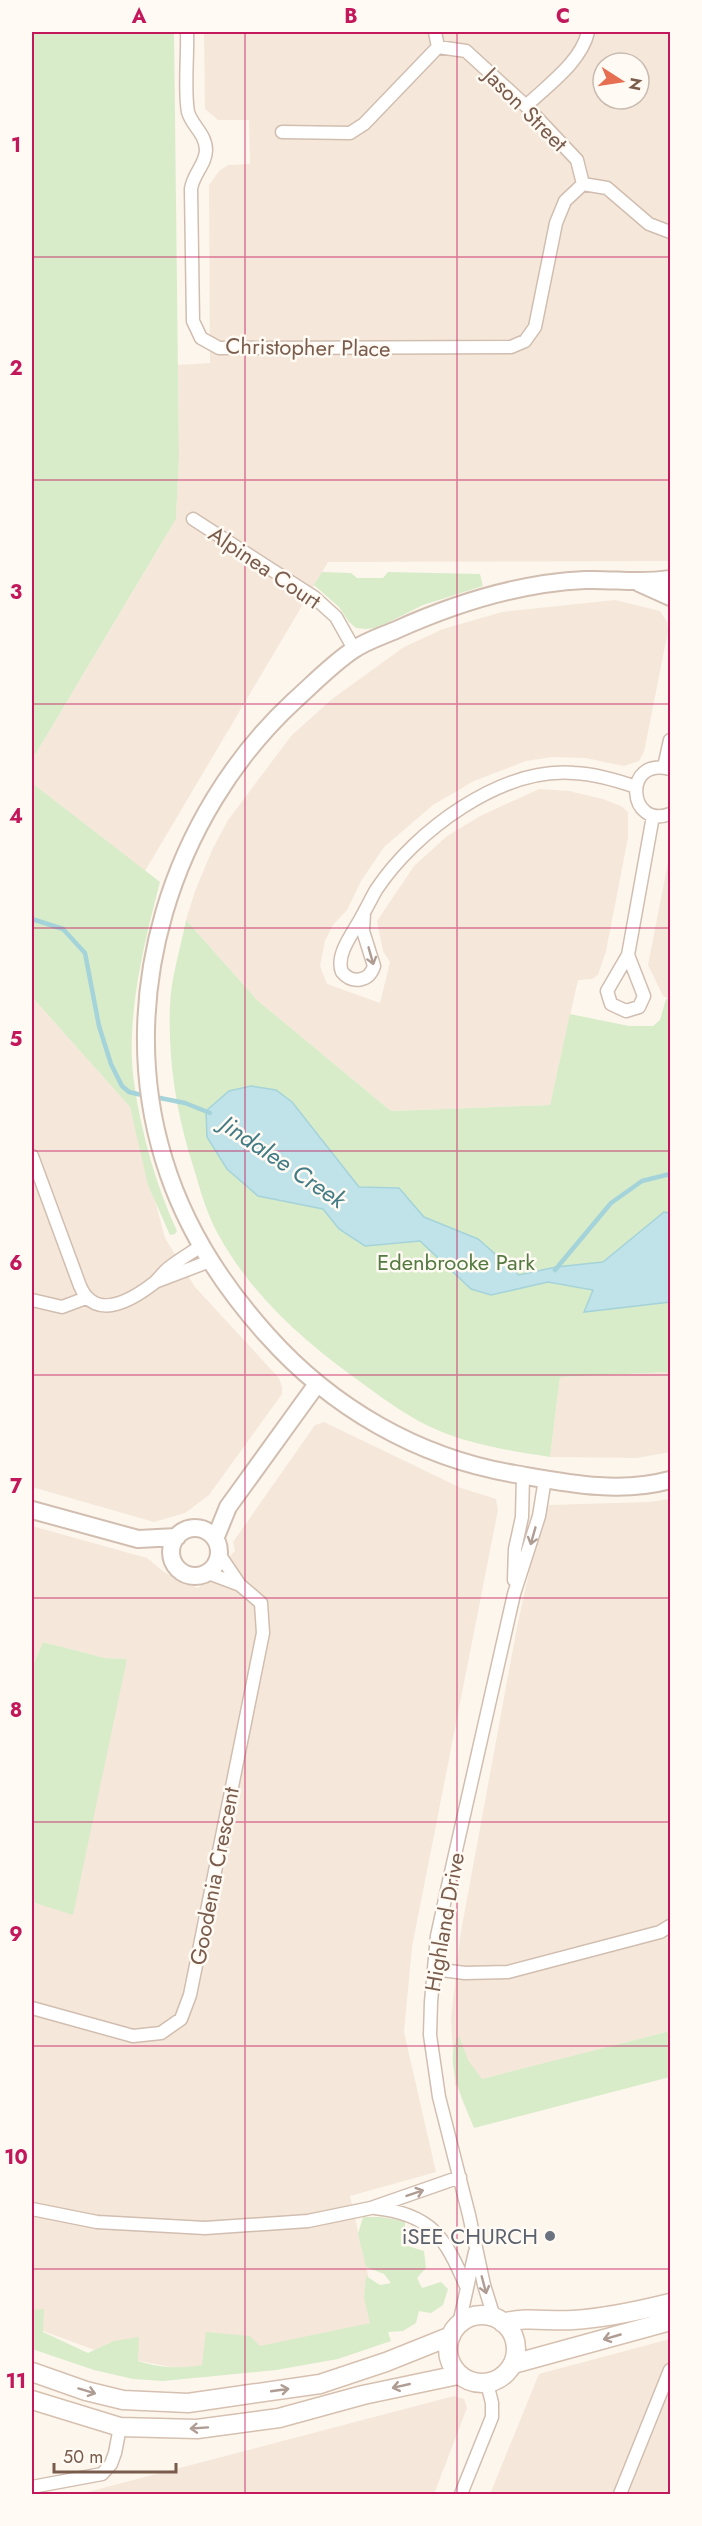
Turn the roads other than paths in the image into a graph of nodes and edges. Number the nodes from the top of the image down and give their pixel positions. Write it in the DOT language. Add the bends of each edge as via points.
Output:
graph roads {
  1 [pos="187,32"];
  2 [pos="435,32"];
  3 [pos="588,32"];
  4 [pos="438,47"];
  5 [pos="526,106"];
  6 [pos="282,132"];
  7 [pos="583,184"];
  8 [pos="670,232"];
  9 [pos="193,519"];
  10 [pos="670,579"];
  11 [pos="639,583"];
  12 [pos="670,597"];
  13 [pos="354,649"];
  14 [pos="670,740"];
  15 [pos="667,768"];
  16 [pos="636,788"];
  17 [pos="670,814"];
  18 [pos="653,816"];
  19 [pos="364,913"];
  20 [pos="628,955"];
  21 [pos="32,1156"];
  22 [pos="201,1246"];
  23 [pos="210,1261"];
  24 [pos="154,1282"];
  25 [pos="86,1298"];
  26 [pos="32,1300"];
  27 [pos="317,1384"];
  28 [pos="523,1476"];
  29 [pos="545,1479"];
  30 [pos="670,1480"];
  31 [pos="228,1507"];
  32 [pos="32,1510"];
  33 [pos="198,1528"];
  34 [pos="177,1537"];
  35 [pos="138,1539"];
  36 [pos="217,1547"];
  37 [pos="173,1562"];
  38 [pos="208,1573"];
  39 [pos="240,1585"];
  40 [pos="514,1593"];
  41 [pos="670,1926"];
  42 [pos="434,1969"];
  43 [pos="32,2008"];
  44 [pos="460,2177"];
  45 [pos="371,2208"];
  46 [pos="32,2209"];
  47 [pos="475,2251"];
  48 [pos="466,2286"];
  49 [pos="669,2316"];
  50 [pos="499,2320"];
  51 [pos="455,2330"];
  52 [pos="513,2364"];
  53 [pos="670,2370"];
  54 [pos="32,2372"];
  55 [pos="458,2375"];
  56 [pos="487,2383"];
  57 [pos="32,2400"];
  58 [pos="120,2427"];
  59 [pos="32,2487"];
  60 [pos="460,2494"];
  61 [pos="620,2494"];
  1 -- 7 [label="street, Christopher Place" via="188,111 206,148 191,189 194,321 201,338 219,348 511,347 525,341 535,327 556,223 565,201"];
  2 -- 4 [label="street"];
  3 -- 5 [label="street" via="585,45 574,60"];
  4 -- 5 [label="street, Jason Street" via="466,51"];
  4 -- 6 [label="street" via="364,124 350,133"];
  5 -- 7 [label="street, Jason Street" via="577,160"];
  7 -- 8 [label="street" via="607,188 649,224"];
  9 -- 13 [label="street, Alpinea Court" via="314,597 336,617"];
  10 -- 11 [label="street"];
  11 -- 12 [label="street"];
  11 -- 13 [label="street" via="584,580 496,593 419,620"];
  13 -- 22 [label="street" via="257,738 213,798 169,891 147,1005 146,1050 165,1162"];
  14 -- 15 [label="street"];
  15 -- 16 [label="street" via="644,773"];
  16 -- 18 [label="street" via="639,805"];
  16 -- 19 [label="street" via="610,778 572,772 535,775 501,787 431,829 377,889"];
  17 -- 18 [label="street"];
  18 -- 20 [label="street"];
  19 -- 19 [label="street, one-way" via="363,931 374,966 367,977 355,980 343,974 340,962"];
  21 -- 25 [label="street"];
  22 -- 23 [label="street"];
  22 -- 24 [label="street"];
  23 -- 24 [label="street"];
  23 -- 27 [label="street" via="245,1310"];
  24 -- 25 [label="street" via="115,1305"];
  25 -- 26 [label="street" via="62,1307"];
  27 -- 28 [label="street" via="343,1404 417,1447 483,1469"];
  27 -- 31 [label="street"];
  28 -- 29 [label="street"];
  28 -- 40 [label="street, Highland Drive"];
  29 -- 30 [label="street" via="595,1487"];
  29 -- 40 [label="street, Highland Drive, one-way" via="539,1516"];
  31 -- 33 [label="street"];
  31 -- 36 [label="street"];
  32 -- 35 [label="street"];
  33 -- 34 [label="street" via="188,1529"];
  33 -- 36 [label="street" via="210,1533"];
  34 -- 35 [label="street"];
  34 -- 37 [label="street" via="172,1549"];
  35 -- 37 [label="street"];
  36 -- 38 [label="street" via="217,1562"];
  36 -- 39 [label="street, Goodenia Crescent"];
  37 -- 38 [label="street" via="188,1575"];
  38 -- 39 [label="street, Goodenia Crescent"];
  39 -- 43 [label="street, Goodenia Crescent" via="261,1603 263,1633 190,1995 181,2019 161,2033 133,2036"];
  40 -- 42 [label="street, Highland Drive" via="437,1936"];
  41 -- 42 [label="street" via="660,1932 508,1972"];
  42 -- 44 [label="street, Highland Drive" via="430,2035 439,2097"];
  45 -- 44 [label="street, one-way"];
  44 -- 47 [label="street, Highland Drive"];
  45 -- 46 [label="street" via="308,2221 204,2228 97,2222"];
  45 -- 48 [label="street" via="398,2210 418,2218 439,2234"];
  47 -- 48 [label="street, Highland Drive"];
  47 -- 50 [label="street, Highland Drive, one-way"];
  48 -- 51 [label="street, Highland Drive"];
  49 -- 50 [label="main road"];
  49 -- 52 [label="main road, one-way"];
  50 -- 51 [label="main road" via="476,2316"];
  50 -- 52 [label="main road" via="511,2331 515,2342"];
  54 -- 51 [label="main road, one-way" via="123,2400 188,2403 320,2384 386,2362"];
  51 -- 55 [label="main road" via="448,2357"];
  52 -- 56 [label="main road" via="500,2379"];
  53 -- 61 [label="street"];
  55 -- 56 [label="main road" via="468,2381"];
  55 -- 58 [label="main road, one-way" via="257,2422 197,2429"];
  56 -- 60 [label="street" via="492,2417"];
  57 -- 58 [label="main road"];
  58 -- 59 [label="street" via="111,2464 102,2474"];
}
